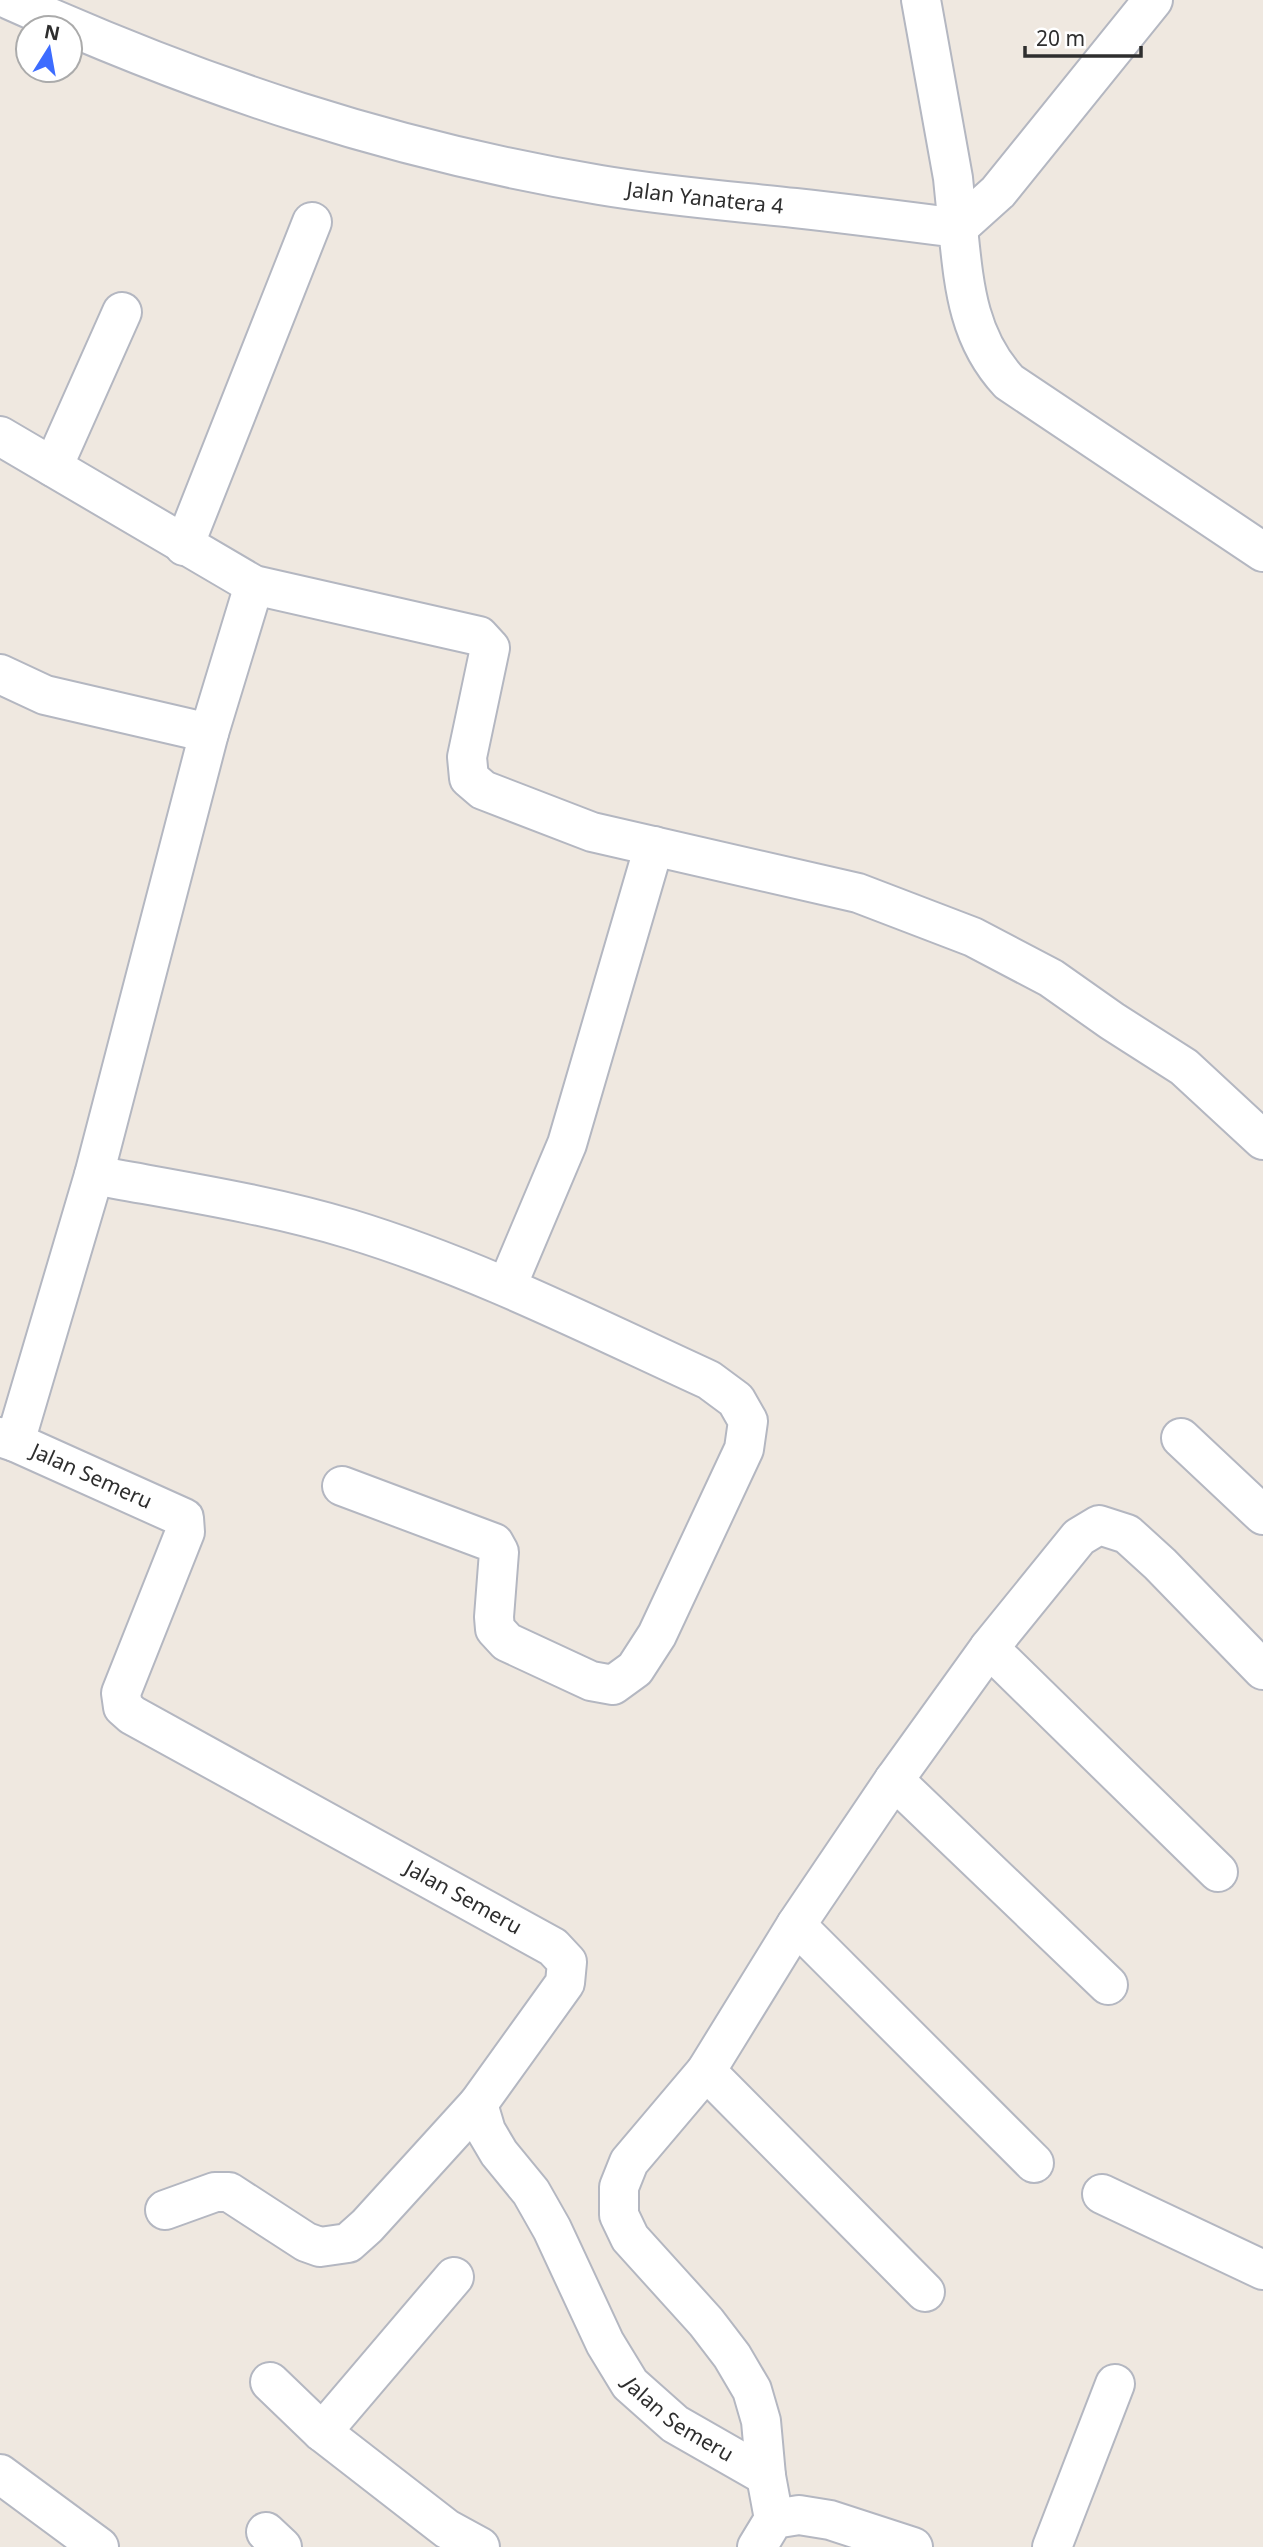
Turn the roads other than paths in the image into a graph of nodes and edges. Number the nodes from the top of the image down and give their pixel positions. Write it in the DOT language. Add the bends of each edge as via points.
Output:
graph roads {
  1 [pos="10,0"];
  2 [pos="921,0"];
  3 [pos="1153,0"];
  4 [pos="312,222"];
  5 [pos="958,228"];
  6 [pos="122,312"];
  7 [pos="0,436"];
  8 [pos="53,467"];
  9 [pos="184,546"];
  10 [pos="1263,552"];
  11 [pos="254,585"];
  12 [pos="0,674"];
  13 [pos="209,733"];
  14 [pos="654,846"];
  15 [pos="1263,1140"];
  16 [pos="94,1175"];
  17 [pos="507,1286"];
  18 [pos="1181,1438"];
  19 [pos="7,1439"];
  20 [pos="342,1486"];
  21 [pos="1263,1515"];
  22 [pos="989,1648"];
  23 [pos="1263,1670"];
  24 [pos="894,1780"];
  25 [pos="1218,1872"];
  26 [pos="796,1926"];
  27 [pos="1108,1986"];
  28 [pos="706,2071"];
  29 [pos="478,2104"];
  30 [pos="1034,2163"];
  31 [pos="1102,2194"];
  32 [pos="165,2210"];
  33 [pos="1263,2270"];
  34 [pos="454,2277"];
  35 [pos="925,2292"];
  36 [pos="270,2382"];
  37 [pos="1115,2384"];
  38 [pos="322,2432"];
  39 [pos="0,2474"];
  40 [pos="766,2476"];
  41 [pos="766,2533"];
  42 [pos="436,2538"];
  43 [pos="99,2547"];
  44 [pos="480,2547"];
  45 [pos="913,2547"];
  46 [pos="1052,2547"];
  1 -- 5 [label="street, Jalan Yanatera 4" via="125,51 247,97 427,149 601,185"];
  2 -- 5 [label="street"];
  3 -- 5 [label="street" via="998,192"];
  4 -- 9 [label="street"];
  5 -- 10 [label="street" via="962,271 977,334 992,365 1009,383"];
  6 -- 8 [label="street"];
  7 -- 8 [label="street"];
  8 -- 9 [label="street"];
  9 -- 11 [label="street"];
  11 -- 13 [label="street"];
  11 -- 14 [label="street" via="479,636 490,648 467,757 469,778 483,790 592,832"];
  12 -- 13 [label="street" via="45,695"];
  13 -- 16 [label="street"];
  14 -- 15 [label="street" via="858,893 973,937 1051,978 1184,1067"];
  14 -- 17 [label="street" via="567,1144"];
  16 -- 17 [label="street" via="280,1210 427,1255"];
  16 -- 19 [label="street"];
  17 -- 20 [label="street" via="709,1380 736,1400 748,1421 744,1449 716,1511 657,1634 635,1669 613,1685 601,1684 507,1642 495,1629 499,1552 494,1543"];
  18 -- 21 [label="street"];
  19 -- 29 [label="street, Jalan Semeru" via="184,1518 185,1532 121,1693 123,1707 132,1716 553,1947 567,1962 565,1983"];
  22 -- 23 [label="street" via="1079,1537 1099,1525 1135,1541"];
  22 -- 24 [label="street"];
  22 -- 25 [label="street"];
  24 -- 26 [label="street"];
  24 -- 27 [label="street"];
  26 -- 28 [label="street"];
  26 -- 30 [label="street"];
  28 -- 35 [label="street"];
  28 -- 40 [label="street" via="629,2162 618,2187 619,2215 630,2238 706,2322 752,2390 761,2421"];
  29 -- 32 [label="street" via="348,2243 320,2248 229,2192 215,2192"];
  29 -- 40 [label="street, Jalan Semeru" via="486,2131 531,2192 604,2343 630,2384 675,2424"];
  31 -- 33 [label="street"];
  34 -- 38 [label="street"];
  36 -- 38 [label="street"];
  37 -- 46 [label="street"];
  38 -- 42 [label="street"];
  39 -- 43 [label="street"];
  40 -- 41 [label="street"];
  41 -- 45 [label="street" via="799,2515 830,2520"];
  42 -- 44 [label="street"];
}
